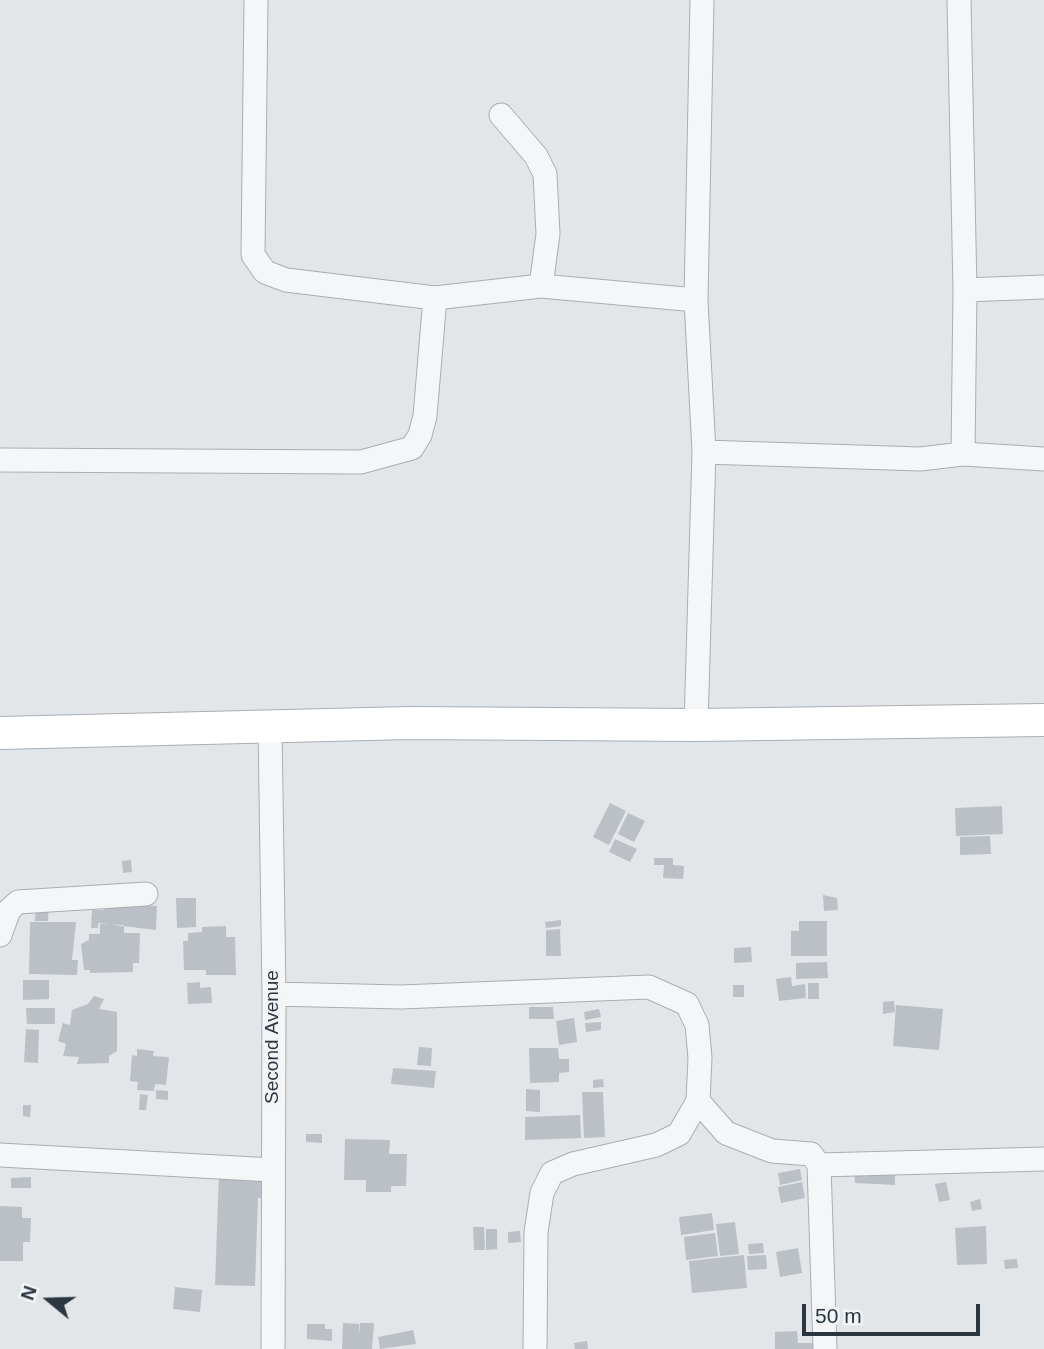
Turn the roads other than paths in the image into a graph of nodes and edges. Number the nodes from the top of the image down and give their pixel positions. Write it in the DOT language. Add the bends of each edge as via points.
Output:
graph roads {
  1 [pos="256,0"];
  2 [pos="702,0"];
  3 [pos="959,0"];
  4 [pos="501,115"];
  5 [pos="541,286"];
  6 [pos="1044,287"];
  7 [pos="965,290"];
  8 [pos="435,298"];
  9 [pos="696,300"];
  10 [pos="704,452"];
  11 [pos="963,454"];
  12 [pos="1044,459"];
  13 [pos="0,460"];
  14 [pos="1044,720"];
  15 [pos="696,725"];
  16 [pos="270,726"];
  17 [pos="0,733"];
  18 [pos="146,894"];
  19 [pos="0,935"];
  20 [pos="274,994"];
  21 [pos="698,1101"];
  22 [pos="0,1155"];
  23 [pos="1044,1159"];
  24 [pos="819,1165"];
  25 [pos="273,1170"];
  26 [pos="273,1349"];
  27 [pos="535,1349"];
  28 [pos="825,1349"];
  1 -- 8 [label="street" via="253,255 265,272 286,280"];
  2 -- 9 [label="street"];
  3 -- 7 [label="street"];
  4 -- 5 [label="street" via="536,156 545,174 548,234"];
  5 -- 8 [label="street"];
  5 -- 9 [label="street"];
  6 -- 7 [label="street"];
  7 -- 11 [label="street"];
  8 -- 13 [label="street" via="425,416 412,448 361,462"];
  9 -- 10 [label="street"];
  10 -- 11 [label="street" via="920,458"];
  10 -- 15 [label="street"];
  11 -- 12 [label="street"];
  14 -- 15 [label="street"];
  15 -- 16 [label="street"];
  16 -- 17 [label="street"];
  16 -- 20 [label="street, Second Avenue"];
  18 -- 19 [label="street" via="18,902 9,910"];
  20 -- 21 [label="street" via="401,997 649,987 687,1004 697,1025"];
  20 -- 25 [label="street, Second Avenue"];
  21 -- 24 [label="street" via="726,1133 772,1151 811,1154"];
  21 -- 27 [label="street" via="679,1134 656,1145 552,1173 542,1193 536,1232"];
  22 -- 25 [label="street"];
  23 -- 24 [label="street"];
  24 -- 28 [label="street"];
  25 -- 26 [label="street, Second Avenue"];
}
